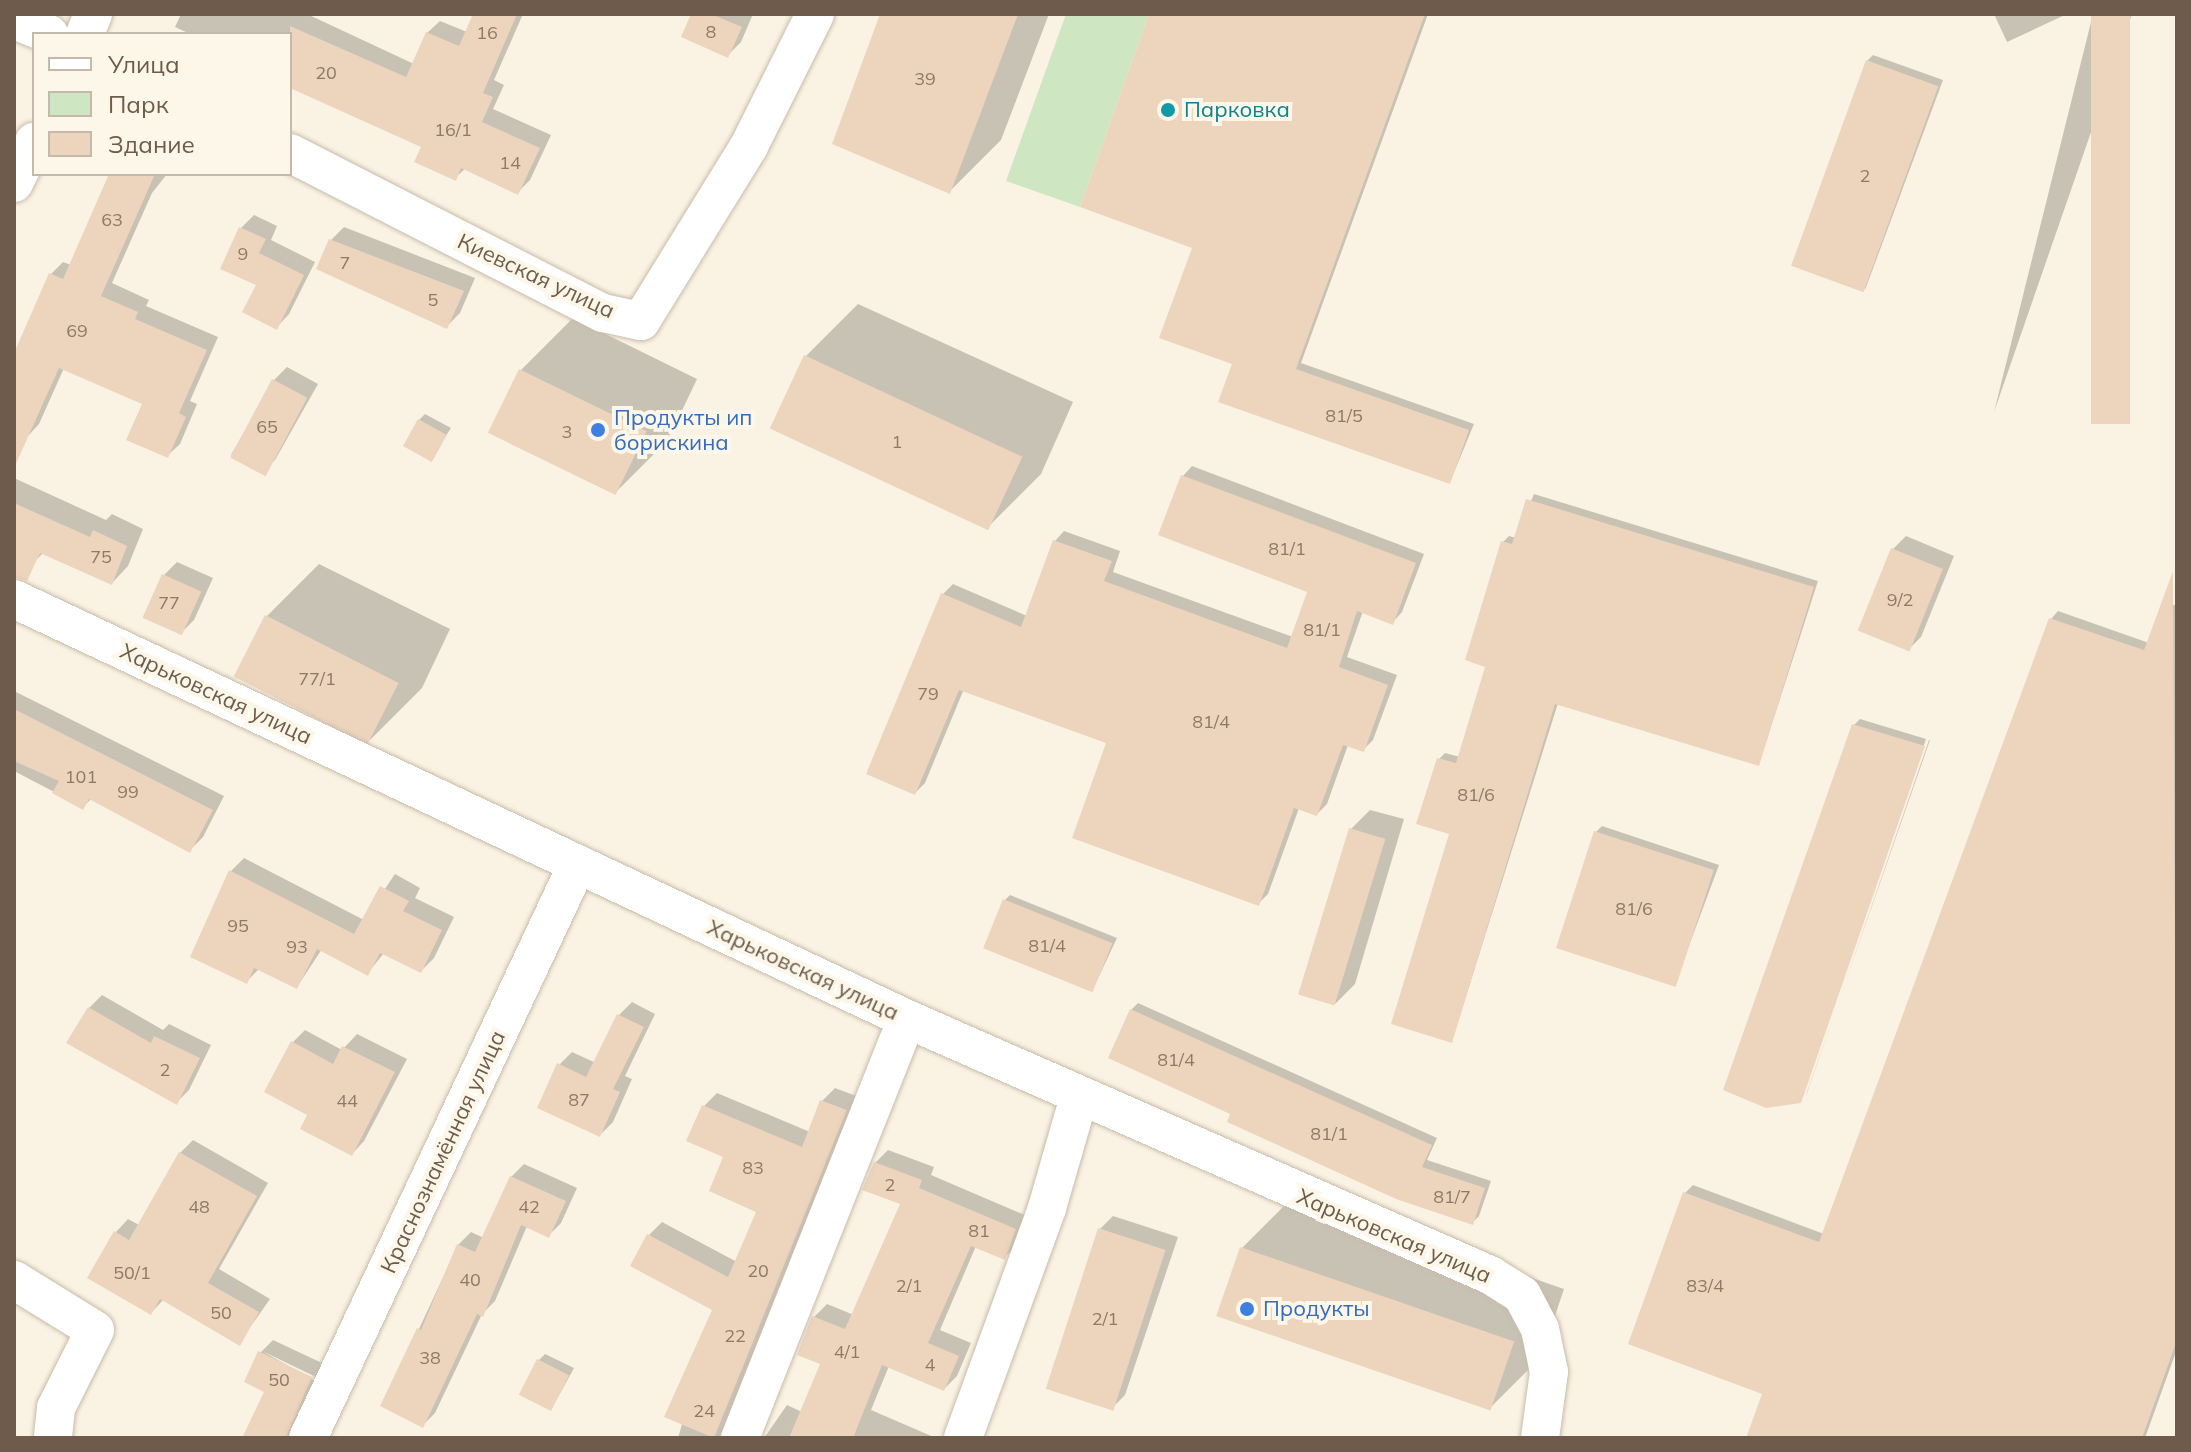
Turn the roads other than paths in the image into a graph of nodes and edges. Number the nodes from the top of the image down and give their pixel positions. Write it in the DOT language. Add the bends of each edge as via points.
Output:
graph roads {
  1 [pos="815,14"];
  2 [pos="14,20"];
  3 [pos="44,32"];
  4 [pos="32,146"];
  5 [pos="292,154"];
  6 [pos="14,183"];
  7 [pos="14,599"];
  8 [pos="577,865"];
  9 [pos="907,1019"];
  10 [pos="1079,1097"];
  11 [pos="14,1280"];
  12 [pos="53,1438"];
  13 [pos="308,1438"];
  14 [pos="740,1438"];
  15 [pos="963,1438"];
  16 [pos="1540,1438"];
  1 -- 5 [label="street, Киевская улица" via="749,146 641,321 603,313"];
  2 -- 3 [label="street"];
  4 -- 6 [label="street"];
  7 -- 8 [label="street, Харьковская улица"];
  8 -- 9 [label="street, Харьковская улица"];
  8 -- 13 [label="street, Краснознамённая улица"];
  9 -- 10 [label="street, Харьковская улица"];
  9 -- 14 [label="street"];
  10 -- 15 [label="street" via="1047,1208"];
  10 -- 16 [label="street, Харьковская улица" via="1490,1275 1522,1295 1540,1329 1549,1372"];
  11 -- 12 [label="street" via="95,1330 56,1408"];
}
